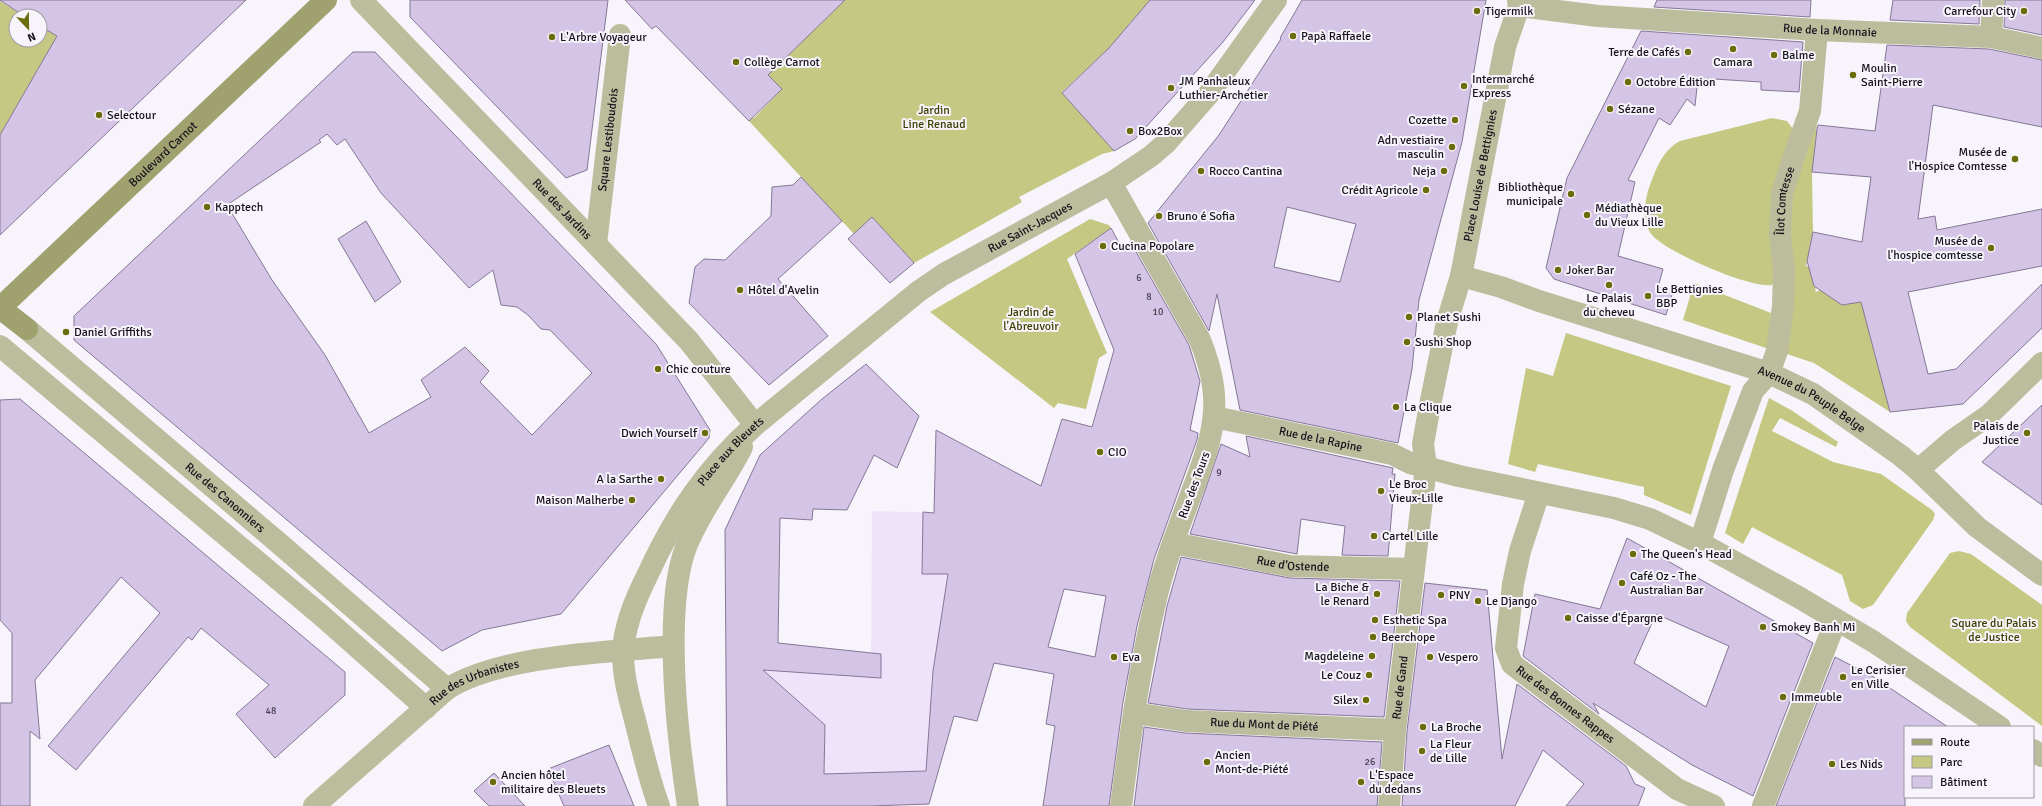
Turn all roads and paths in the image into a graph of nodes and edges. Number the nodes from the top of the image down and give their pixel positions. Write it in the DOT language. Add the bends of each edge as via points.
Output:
graph roads {
  1 [pos="326,0"];
  2 [pos="360,0"];
  3 [pos="1276,0"];
  4 [pos="1992,0"];
  5 [pos="1519,3"];
  6 [pos="1616,17"];
  7 [pos="1817,30"];
  8 [pos="620,35"];
  9 [pos="1991,37"];
  10 [pos="2042,48"];
  11 [pos="1111,183"];
  12 [pos="596,244"];
  13 [pos="1460,276"];
  14 [pos="0,308"];
  15 [pos="0,346"];
  16 [pos="2042,364"];
  17 [pos="1769,373"];
  18 [pos="1214,417"];
  19 [pos="755,425"];
  20 [pos="1426,467"];
  21 [pos="1918,470"];
  22 [pos="1539,493"];
  23 [pos="1173,543"];
  24 [pos="1700,543"];
  25 [pos="1414,569"];
  26 [pos="2042,575"];
  27 [pos="1836,620"];
  28 [pos="674,646"];
  29 [pos="623,651"];
  30 [pos="447,689"];
  31 [pos="426,708"];
  32 [pos="1134,713"];
  33 [pos="1999,726"];
  34 [pos="1396,730"];
  35 [pos="1674,797"];
  36 [pos="314,806"];
  37 [pos="659,806"];
  38 [pos="688,806"];
  39 [pos="1121,806"];
  40 [pos="1389,806"];
  41 [pos="1714,806"];
  42 [pos="1763,806"];
  1 -- 14 [label="street, Boulevard Carnot"];
  2 -- 12 [label="street, Rue des Jardins"];
  3 -- 11 [label="street, Rue Saint-Jacques" via="1221,78 1180,128 1151,156"];
  4 -- 9 [label="street"];
  5 -- 6 [label="street, Place Louise de Bettignies" via="1573,14"];
  5 -- 13 [label="street, Place Louise de Bettignies" via="1505,47"];
  6 -- 7 [label="street, Rue de la Monnaie"];
  7 -- 9 [label="street, Rue de la Monnaie"];
  7 -- 17 [label="street, Îlot Comtesse" via="1810,112 1782,194 1780,234 1784,271 1783,306 1777,351"];
  8 -- 12 [label="street, Square Lestiboudois"];
  9 -- 10 [label="street, Rue de la Monnaie"];
  11 -- 18 [label="street, Rue des Tours" via="1200,340 1208,359 1214,388"];
  11 -- 19 [label="street, Rue Saint-Jacques" via="924,287"];
  12 -- 19 [label="street, Rue des Jardins" via="689,341"];
  13 -- 17 [label="street, Avenue du Peuple Belge"];
  13 -- 20 [label="street, Place Louise de Bettignies" via="1447,322 1423,444"];
  14 -- 30 [label="street, Rue des Canonniers"];
  15 -- 31 [label="street" via="316,610"];
  16 -- 21 [label="street" via="1989,415 1953,440"];
  17 -- 21 [label="street, Avenue du Peuple Belge" via="1813,394"];
  17 -- 24 [label="street" via="1752,391"];
  18 -- 20 [label="street, Rue de la Rapine" via="1392,454"];
  18 -- 23 [label="street, Rue des Tours" via="1207,450"];
  19 -- 28 [label="street, Place aux Bleuets" via="710,499 686,547 677,583"];
  19 -- 29 [label="street, Place aux Bleuets" via="716,463 680,513 661,545 637,596"];
  20 -- 22 [label="street"];
  20 -- 25 [label="street, Place Louise de Bettignies"];
  21 -- 26 [label="street, Avenue du Peuple Belge" via="1977,527"];
  22 -- 24 [label="street" via="1614,508 1650,519"];
  22 -- 35 [label="street, Rue des Bonnes Rappes" via="1520,551 1512,592 1506,648 1512,664"];
  23 -- 25 [label="street, Rue d'Ostende" via="1290,566"];
  23 -- 32 [label="street, Rue des Tours" via="1155,602"];
  24 -- 27 [label="street"];
  25 -- 34 [label="street, Rue de Gand"];
  27 -- 33 [label="street" via="1874,642"];
  27 -- 42 [label="street"];
  28 -- 29 [label="street, Rue des Urbanistes"];
  28 -- 38 [label="street, Place aux Bleuets" via="675,691"];
  29 -- 30 [label="street, Rue des Urbanistes" via="510,666 469,677"];
  29 -- 37 [label="street, Place aux Bleuets" via="627,689"];
  30 -- 31 [label="street, Rue des Urbanistes"];
  31 -- 36 [label="street, Rue des Urbanistes"];
  32 -- 34 [label="street, Rue du Mont de Piété" via="1186,721"];
  32 -- 39 [label="street, Rue des Tours"];
  34 -- 40 [label="street, Rue de Gand"];
  35 -- 41 [label="street, Rue des Bonnes Rappes"];
}
